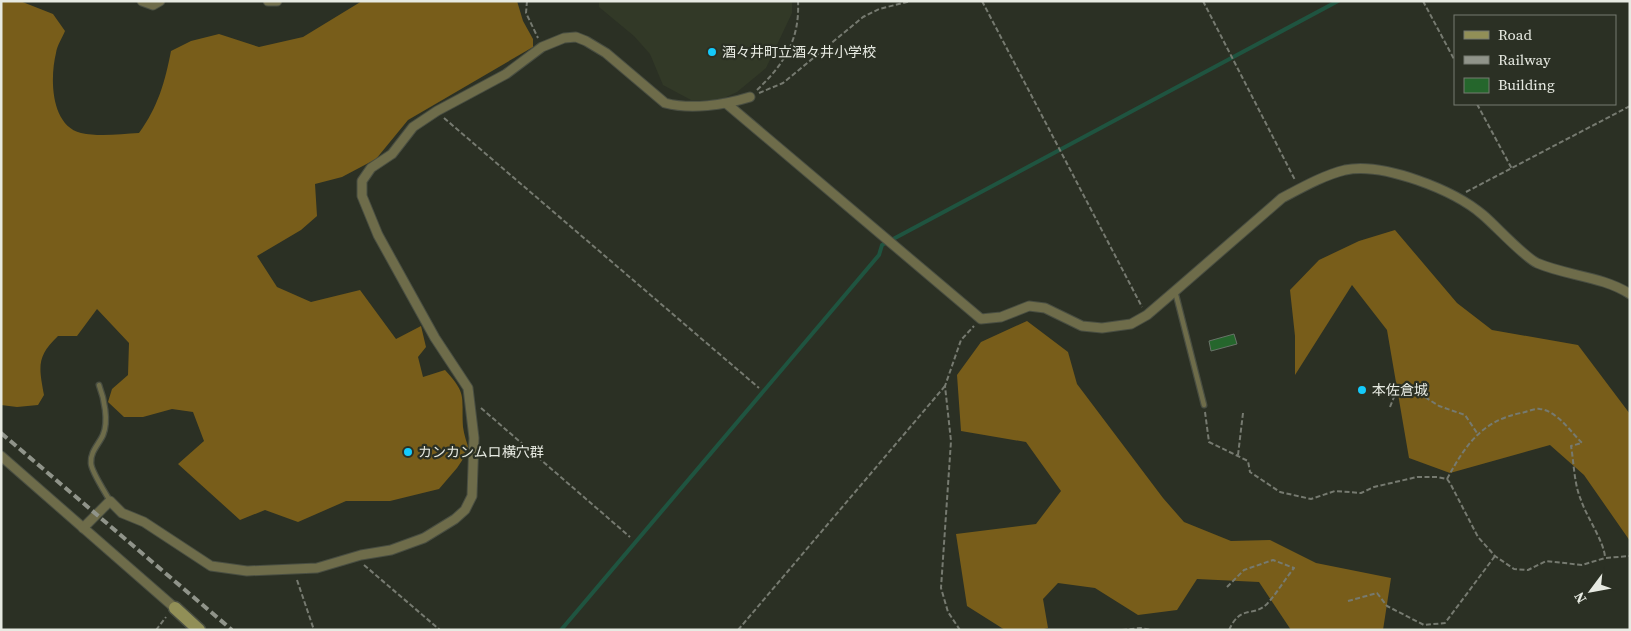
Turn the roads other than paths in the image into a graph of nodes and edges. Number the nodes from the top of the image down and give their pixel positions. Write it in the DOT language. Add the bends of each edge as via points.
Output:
graph roads {
  1 [pos="142,1"];
  2 [pos="160,1"];
  3 [pos="268,1"];
  4 [pos="277,1"];
  5 [pos="750,97"];
  6 [pos="727,104"];
  7 [pos="1175,291"];
  8 [pos="1630,294"];
  9 [pos="99,385"];
  10 [pos="1204,405"];
  11 [pos="1,456"];
  12 [pos="110,501"];
  13 [pos="83,528"];
  14 [pos="175,608"];
  15 [pos="199,630"];
  1 -- 2 [label="street" via="153,5"];
  3 -- 4 [label="street"];
  5 -- 6 [label="street"];
  6 -- 7 [label="street" via="981,319 1029,306 1045,308 1082,326 1102,328 1131,324"];
  6 -- 12 [label="street" via="675,106 665,102 586,40 576,37 555,40 506,74 413,127 392,154 371,168 362,181 362,196 378,235 435,338 468,388 474,438 472,496 456,520 424,538 391,550 355,556 317,568 248,571 211,566 144,522 122,513"];
  7 -- 8 [label="street" via="1282,198 1345,170 1374,170 1405,176 1457,196 1535,262 1616,286"];
  7 -- 10 [label="lane"];
  9 -- 12 [label="lane" via="103,395 104,434 90,464"];
  11 -- 13 [label="street"];
  12 -- 13 [label="street"];
  13 -- 14 [label="street"];
  14 -- 15 [label="street"];
}
